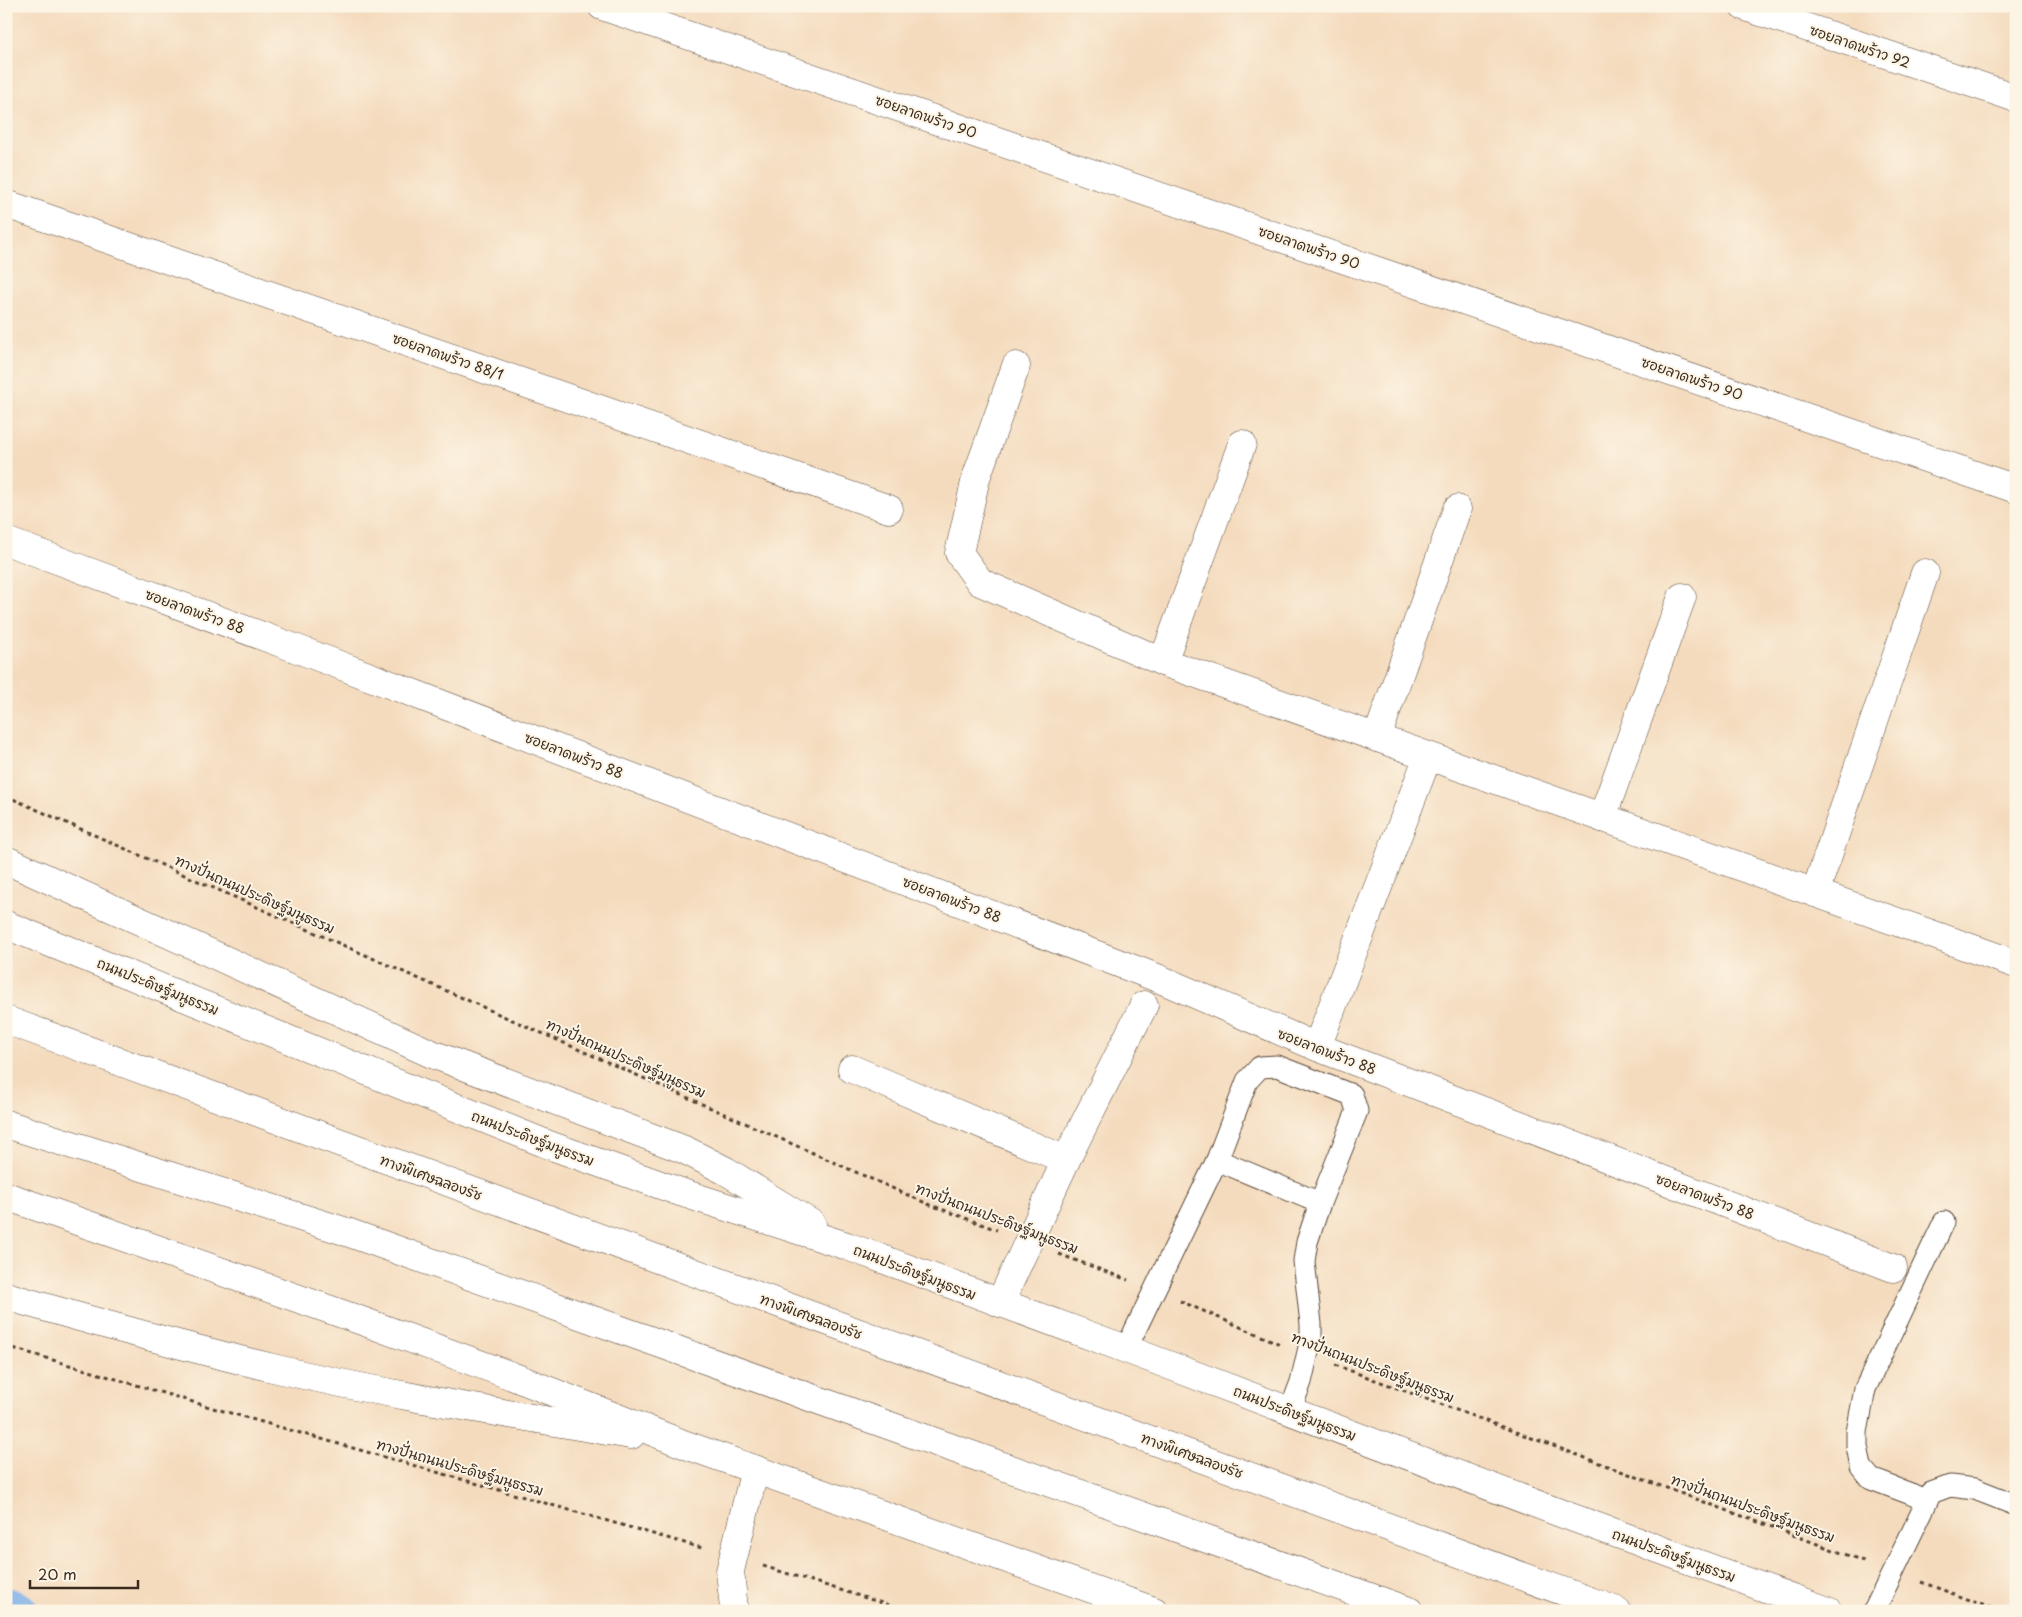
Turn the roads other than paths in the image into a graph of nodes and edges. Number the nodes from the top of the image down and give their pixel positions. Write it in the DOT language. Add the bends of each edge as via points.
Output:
graph roads {
  1 [pos="602,6"];
  2 [pos="1743,6"];
  3 [pos="645,13"];
  4 [pos="2016,98"];
  5 [pos="6,204"];
  6 [pos="1016,366"];
  7 [pos="1242,444"];
  8 [pos="2016,489"];
  9 [pos="889,509"];
  10 [pos="1457,509"];
  11 [pos="6,541"];
  12 [pos="1924,573"];
  13 [pos="1682,597"];
  14 [pos="1163,662"];
  15 [pos="1377,738"];
  16 [pos="1428,756"];
  17 [pos="1602,818"];
  18 [pos="6,860"];
  19 [pos="1815,893"];
  20 [pos="6,925"];
  21 [pos="2016,964"];
  22 [pos="1144,1006"];
  23 [pos="6,1020"];
  24 [pos="1317,1047"];
  25 [pos="852,1069"];
  26 [pos="6,1124"];
  27 [pos="1066,1160"];
  28 [pos="1217,1160"];
  29 [pos="6,1196"];
  30 [pos="1320,1203"];
  31 [pos="1944,1222"];
  32 [pos="847,1246"];
  33 [pos="1893,1268"];
  34 [pos="6,1296"];
  35 [pos="1000,1303"];
  36 [pos="1126,1348"];
  37 [pos="1290,1411"];
  38 [pos="686,1445"];
  39 [pos="755,1469"];
  40 [pos="1927,1500"];
  41 [pos="2016,1505"];
  42 [pos="736,1611"];
  43 [pos="1154,1611"];
  44 [pos="1410,1611"];
  45 [pos="1617,1611"];
  46 [pos="1828,1611"];
  47 [pos="1874,1611"];
  1 -- 3 [label="main road, ซอยลาดพร้าว 90"];
  2 -- 4 [label="main road, ซอยลาดพร้าว 92"];
  3 -- 8 [label="main road, ซอยลาดพร้าว 90"];
  5 -- 9 [label="main road, ซอยลาดพร้าว 88/1"];
  6 -- 14 [label="main road" via="976,478 958,553 980,582"];
  7 -- 14 [label="main road"];
  10 -- 15 [label="main road"];
  11 -- 24 [label="main road, ซอยลาดพร้าว 88" via="1160,979"];
  12 -- 19 [label="main road"];
  13 -- 17 [label="main road"];
  14 -- 15 [label="main road"];
  15 -- 16 [label="main road"];
  16 -- 17 [label="main road"];
  16 -- 24 [label="main road"];
  17 -- 19 [label="main road"];
  18 -- 32 [label="main road" via="432,1054 685,1150 726,1171"];
  19 -- 21 [label="main road"];
  20 -- 32 [label="main road, ถนนประดิษฐ์มนูธรรม" via="549,1145"];
  22 -- 27 [label="main road"];
  23 -- 45 [label="main road, ทางพิเศษฉลองรัช"];
  24 -- 33 [label="main road, ซอยลาดพร้าว 88"];
  25 -- 27 [label="main road"];
  26 -- 44 [label="main road" via="344,1231"];
  27 -- 35 [label="main road"];
  28 -- 30 [label="lane"];
  28 -- 30 [label="lane" via="1247,1081 1260,1067 1277,1066 1352,1095 1357,1111"];
  28 -- 36 [label="lane"];
  29 -- 38 [label="main road" via="365,1322"];
  30 -- 37 [label="lane" via="1304,1261 1311,1324 1308,1356"];
  31 -- 40 [label="lane" via="1865,1389 1857,1432 1861,1467 1871,1479"];
  32 -- 35 [label="main road, ถนนประดิษฐ์มนูธรรม"];
  34 -- 38 [label="main road" via="274,1368 455,1405"];
  35 -- 36 [label="main road, ถนนประดิษฐ์มนูธรรม"];
  36 -- 37 [label="main road, ถนนประดิษฐ์มนูธรรม"];
  37 -- 46 [label="main road, ถนนประดิษฐ์มนูธรรม"];
  38 -- 39 [label="main road"];
  39 -- 42 [label="main road" via="730,1571"];
  39 -- 43 [label="main road"];
  40 -- 41 [label="lane" via="1930,1493 1950,1486 1975,1489"];
  40 -- 47 [label="lane"];
}
